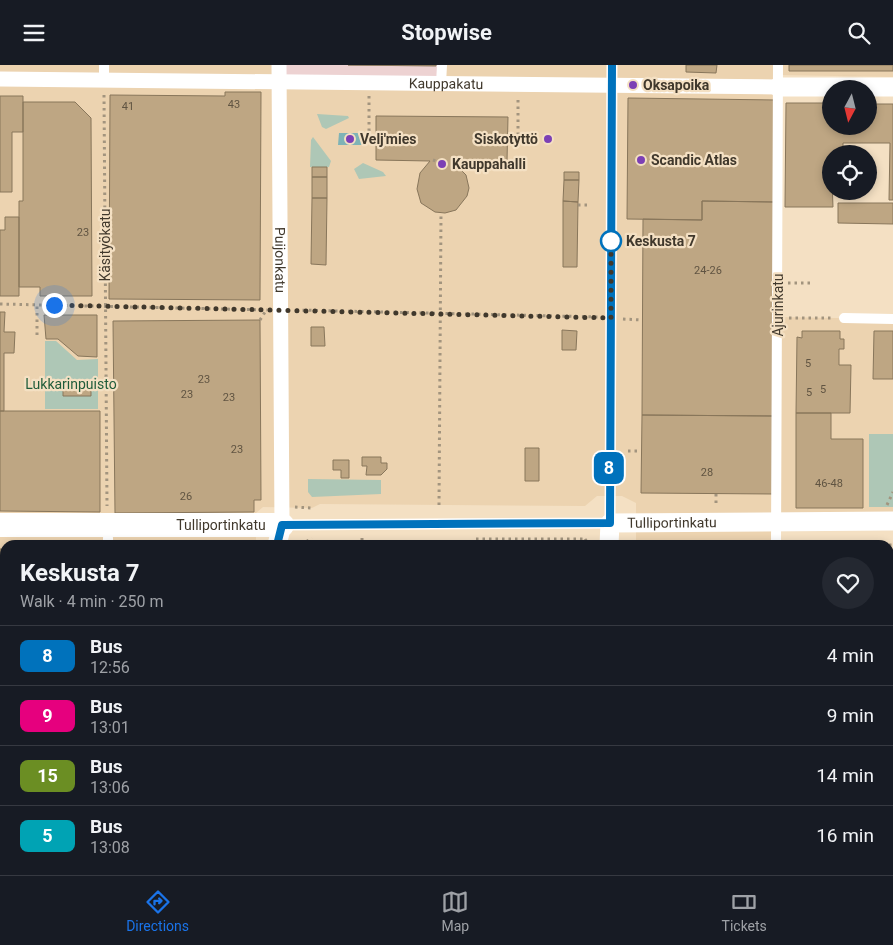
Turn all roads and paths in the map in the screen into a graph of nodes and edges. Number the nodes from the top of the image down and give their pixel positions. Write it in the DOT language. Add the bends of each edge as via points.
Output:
graph roads {
  1 [pos="104,65"];
  2 [pos="279,65"];
  3 [pos="442,65"];
  4 [pos="612,65"];
  5 [pos="778,65"];
  6 [pos="0,79"];
  7 [pos="104,81"];
  8 [pos="279,83"];
  9 [pos="369,83"];
  10 [pos="441,84"];
  11 [pos="518,85"];
  12 [pos="612,85"];
  13 [pos="778,87"];
  14 [pos="893,87"];
  15 [pos="376,136"];
  16 [pos="508,138"];
  17 [pos="433,160"];
  18 [pos="441,163"];
  19 [pos="578,205"];
  20 [pos="591,205"];
  21 [pos="441,213"];
  22 [pos="778,283"];
  23 [pos="810,283"];
  24 [pos="0,304"];
  25 [pos="37,305"];
  26 [pos="105,306"];
  27 [pos="280,310"];
  28 [pos="442,313"];
  29 [pos="778,317"];
  30 [pos="611,318"];
  31 [pos="844,318"];
  32 [pos="893,319"];
  33 [pos="642,320"];
  34 [pos="37,335"];
  35 [pos="628,451"];
  36 [pos="641,451"];
  37 [pos="893,492"];
  38 [pos="716,494"];
  39 [pos="716,503"];
  40 [pos="439,505"];
  41 [pos="108,515"];
  42 [pos="889,515"];
  43 [pos="776,521"];
  44 [pos="610,523"];
  45 [pos="0,525"];
  46 [pos="279,535"];
  47 [pos="609,540"];
  48 [pos="776,540"];
  1 -- 7 [label="lane"];
  2 -- 8 [label="street, Puijonkatu"];
  3 -- 10 [label="lane"];
  4 -- 12 [label="lane"];
  5 -- 13 [label="lane, Ajurinkatu"];
  6 -- 7 [label="street, Kauppakatu"];
  7 -- 8 [label="street, Kauppakatu"];
  7 -- 26 [label="path, Käsityökatu"];
  8 -- 9 [label="street, Kauppakatu"];
  8 -- 27 [label="street, Puijonkatu"];
  9 -- 10 [label="street, Kauppakatu"];
  9 -- 15 [label="path" via="369,136"];
  10 -- 11 [label="street, Kauppakatu"];
  11 -- 12 [label="street, Kauppakatu"];
  11 -- 16 [label="path" via="518,138"];
  12 -- 13 [label="street, Kauppakatu"];
  12 -- 30 [label="lane"];
  13 -- 14 [label="street, Kauppakatu"];
  13 -- 22 [label="lane, Ajurinkatu"];
  17 -- 18 [label="path"];
  19 -- 20 [label="path"];
  21 -- 28 [label="path"];
  22 -- 23 [label="path"];
  22 -- 29 [label="lane, Ajurinkatu"];
  24 -- 25 [label="path"];
  25 -- 26 [label="path"];
  25 -- 34 [label="path"];
  26 -- 27 [label="path"];
  26 -- 41 [label="path, Käsityökatu"];
  27 -- 28 [label="path"];
  27 -- 46 [label="street, Puijonkatu"];
  28 -- 30 [label="path"];
  28 -- 40 [label="path"];
  29 -- 31 [label="path"];
  29 -- 43 [label="lane, Ajurinkatu"];
  30 -- 33 [label="path"];
  30 -- 44 [label="lane"];
  31 -- 32 [label="lane"];
  35 -- 36 [label="path"];
  37 -- 42 [label="path"];
  38 -- 39 [label="path"];
  42 -- 43 [label="street, Tulliportinkatu"];
  43 -- 44 [label="street, Tulliportinkatu"];
  43 -- 48 [label="lane, Ajurinkatu"];
  44 -- 46 [label="lane, Tulliportinkatu"];
  44 -- 47 [label="street"];
  45 -- 46 [label="street, Tulliportinkatu"];
}
